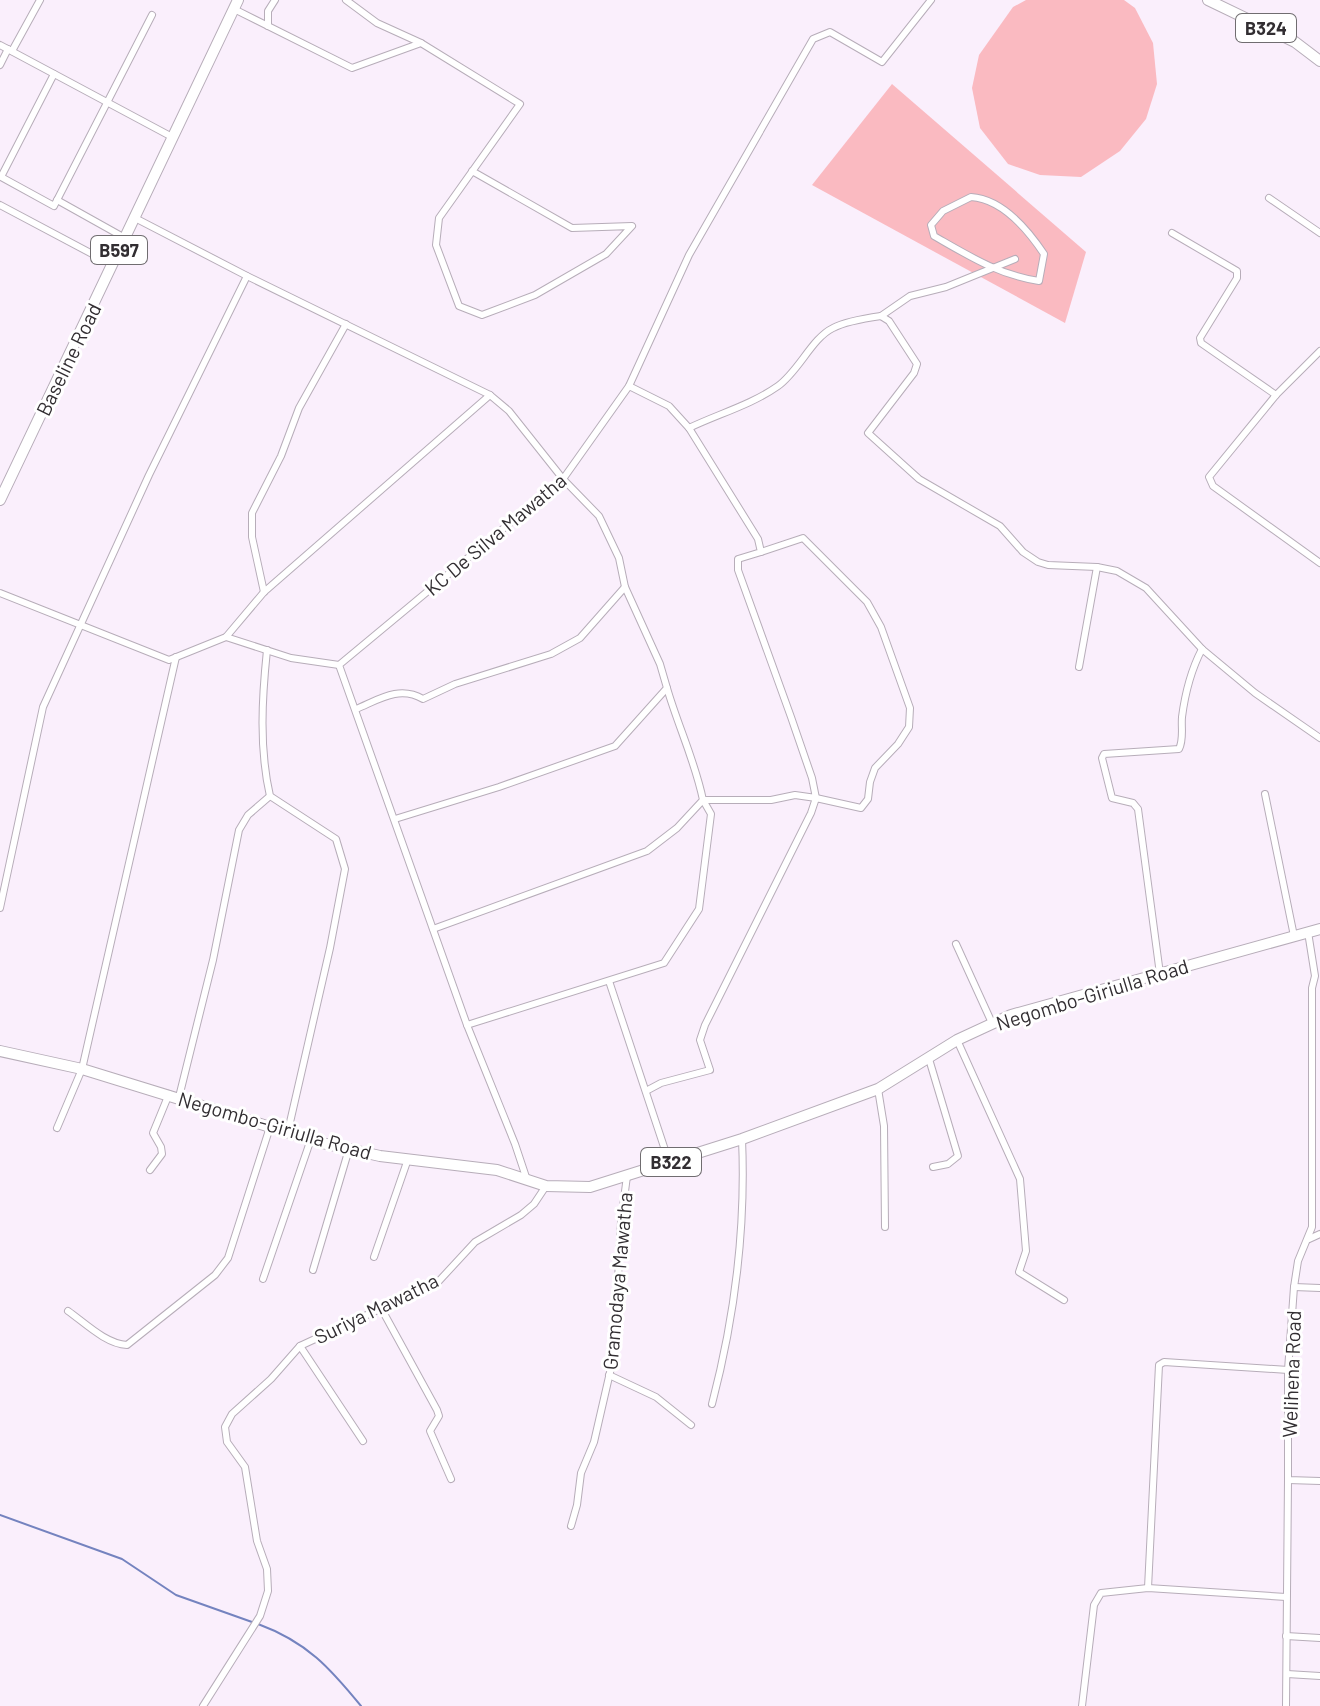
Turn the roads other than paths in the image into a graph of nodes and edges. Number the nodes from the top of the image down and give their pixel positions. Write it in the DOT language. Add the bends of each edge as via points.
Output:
graph roads {
  1 [pos="40,0"];
  2 [pos="275,0"];
  3 [pos="346,0"];
  4 [pos="931,0"];
  5 [pos="1208,0"];
  6 [pos="236,4"];
  7 [pos="152,15"];
  8 [pos="268,26"];
  9 [pos="421,43"];
  10 [pos="0,45"];
  11 [pos="10,50"];
  12 [pos="1320,61"];
  13 [pos="0,65"];
  14 [pos="54,74"];
  15 [pos="108,102"];
  16 [pos="174,138"];
  17 [pos="472,171"];
  18 [pos="1269,198"];
  19 [pos="57,200"];
  20 [pos="0,205"];
  21 [pos="135,218"];
  22 [pos="1172,233"];
  23 [pos="1320,233"];
  24 [pos="125,238"];
  25 [pos="1015,259"];
  26 [pos="113,265"];
  27 [pos="992,269"];
  28 [pos="247,276"];
  29 [pos="881,316"];
  30 [pos="346,324"];
  31 [pos="1320,351"];
  32 [pos="629,386"];
  33 [pos="490,395"];
  34 [pos="1276,395"];
  35 [pos="689,428"];
  36 [pos="563,479"];
  37 [pos="0,500"];
  38 [pos="761,552"];
  39 [pos="1320,563"];
  40 [pos="1097,567"];
  41 [pos="625,587"];
  42 [pos="264,592"];
  43 [pos="0,593"];
  44 [pos="81,624"];
  45 [pos="226,637"];
  46 [pos="1202,649"];
  47 [pos="267,650"];
  48 [pos="176,657"];
  49 [pos="339,665"];
  50 [pos="1079,667"];
  51 [pos="667,688"];
  52 [pos="356,709"];
  53 [pos="1320,738"];
  54 [pos="1265,794"];
  55 [pos="270,796"];
  56 [pos="816,798"];
  57 [pos="703,800"];
  58 [pos="395,819"];
  59 [pos="0,908"];
  60 [pos="433,929"];
  61 [pos="1320,929"];
  62 [pos="1308,932"];
  63 [pos="1294,936"];
  64 [pos="956,944"];
  65 [pos="1160,974"];
  66 [pos="609,981"];
  67 [pos="992,1023"];
  68 [pos="467,1025"];
  69 [pos="957,1040"];
  70 [pos="0,1051"];
  71 [pos="929,1059"];
  72 [pos="82,1069"];
  73 [pos="878,1089"];
  74 [pos="646,1091"];
  75 [pos="174,1095"];
  76 [pos="271,1126"];
  77 [pos="57,1128"];
  78 [pos="288,1131"];
  79 [pos="311,1139"];
  80 [pos="742,1139"];
  81 [pos="349,1149"];
  82 [pos="408,1159"];
  83 [pos="669,1162"];
  84 [pos="933,1167"];
  85 [pos="150,1170"];
  86 [pos="627,1175"];
  87 [pos="527,1180"];
  88 [pos="546,1186"];
  89 [pos="885,1227"];
  90 [pos="1320,1234"];
  91 [pos="1309,1239"];
  92 [pos="374,1257"];
  93 [pos="313,1270"];
  94 [pos="263,1279"];
  95 [pos="1294,1287"];
  96 [pos="1320,1288"];
  97 [pos="1064,1300"];
  98 [pos="381,1308"];
  99 [pos="68,1311"];
  100 [pos="300,1346"];
  101 [pos="1288,1370"];
  102 [pos="609,1375"];
  103 [pos="712,1404"];
  104 [pos="691,1425"];
  105 [pos="363,1441"];
  106 [pos="451,1479"];
  107 [pos="1288,1480"];
  108 [pos="1320,1481"];
  109 [pos="571,1526"];
  110 [pos="1148,1588"];
  111 [pos="1286,1597"];
  112 [pos="1286,1636"];
  113 [pos="1320,1638"];
  114 [pos="1287,1674"];
  115 [pos="1320,1676"];
  116 [pos="203,1706"];
  117 [pos="1082,1706"];
  118 [pos="1286,1706"];
  1 -- 11 [label="street"];
  2 -- 8 [label="street"];
  3 -- 9 [label="street" via="377,23"];
  4 -- 32 [label="street, KC De Silva Mawatha" via="882,62 830,32 813,39 689,255"];
  5 -- 12 [label="main road, B324" via="1295,42"];
  6 -- 8 [label="street"];
  6 -- 16 [label="main road, Baseline Road / B597"];
  7 -- 15 [label="street"];
  8 -- 9 [label="street" via="352,68"];
  9 -- 17 [label="street" via="520,104"];
  10 -- 11 [label="street"];
  11 -- 13 [label="street"];
  11 -- 14 [label="street"];
  14 -- 15 [label="street"];
  14 -- 19 [label="street" via="1,177 54,206"];
  15 -- 16 [label="street"];
  15 -- 19 [label="street"];
  16 -- 21 [label="main road, Baseline Road / B597"];
  17 -- 17 [label="street" via="439,218 436,245 459,306 482,315 535,295 606,254 632,226 572,228"];
  18 -- 23 [label="street"];
  19 -- 24 [label="street"];
  20 -- 26 [label="street"];
  21 -- 24 [label="main road, Baseline Road / B597"];
  21 -- 28 [label="street"];
  22 -- 34 [label="street" via="1237,271 1201,343"];
  24 -- 26 [label="main road, Baseline Road / B597"];
  25 -- 27 [label="street"];
  26 -- 37 [label="main road, Baseline Road / B597"];
  27 -- 27 [label="street" via="1039,281 1044,254 1017,220 983,198 971,197 943,211 931,225 934,236"];
  27 -- 29 [label="street" via="910,296"];
  28 -- 30 [label="street"];
  28 -- 44 [label="street"];
  29 -- 35 [label="street" via="834,327 775,388"];
  29 -- 40 [label="street" via="917,364 868,433 919,479 1000,526 1038,562"];
  30 -- 33 [label="street"];
  30 -- 42 [label="street" via="299,408 252,513"];
  31 -- 34 [label="street"];
  32 -- 35 [label="street" via="669,406"];
  32 -- 36 [label="street, KC De Silva Mawatha"];
  33 -- 36 [label="street" via="527,431"];
  33 -- 42 [label="street"];
  34 -- 39 [label="street" via="1209,477 1213,486"];
  35 -- 38 [label="street"];
  36 -- 41 [label="street" via="599,516 619,558"];
  36 -- 49 [label="street, KC De Silva Mawatha"];
  38 -- 56 [label="street" via="738,559 738,570"];
  38 -- 56 [label="street" via="803,538 831,564 867,602 881,627 910,708 909,727 875,768 861,808"];
  40 -- 46 [label="street" via="1117,571 1146,588"];
  40 -- 50 [label="street"];
  41 -- 51 [label="street"];
  41 -- 52 [label="street" via="580,638 551,654 423,699 397,691"];
  42 -- 45 [label="street"];
  43 -- 44 [label="street"];
  44 -- 48 [label="street" via="169,660"];
  44 -- 59 [label="street" via="43,707"];
  45 -- 47 [label="street"];
  45 -- 48 [label="street"];
  46 -- 53 [label="street"];
  46 -- 65 [label="street" via="1182,717 1179,749 1102,758 1112,798 1138,809"];
  47 -- 49 [label="street"];
  47 -- 55 [label="street" via="263,766"];
  48 -- 72 [label="street"];
  49 -- 52 [label="street"];
  51 -- 57 [label="street"];
  51 -- 58 [label="street" via="615,746"];
  52 -- 58 [label="street"];
  54 -- 63 [label="street"];
  55 -- 75 [label="street" via="239,830 213,960"];
  55 -- 78 [label="street" via="336,839 345,869"];
  56 -- 57 [label="street"];
  56 -- 74 [label="street" via="705,1025 700,1040 710,1070"];
  57 -- 60 [label="street" via="647,851"];
  57 -- 66 [label="street" via="711,814 699,909 664,963"];
  58 -- 60 [label="street"];
  60 -- 68 [label="street"];
  61 -- 62 [label="main road, Negombo-Giriulla Road / B322"];
  62 -- 63 [label="main road, Negombo-Giriulla Road / B322"];
  62 -- 91 [label="street, Welihena Road" via="1315,976"];
  63 -- 65 [label="main road, Negombo-Giriulla Road / B322"];
  64 -- 67 [label="street"];
  65 -- 67 [label="main road, Negombo-Giriulla Road / B322"];
  66 -- 68 [label="street"];
  66 -- 74 [label="street"];
  67 -- 69 [label="main road, Negombo-Giriulla Road / B322"];
  68 -- 87 [label="street"];
  69 -- 71 [label="main road, Negombo-Giriulla Road / B322"];
  69 -- 97 [label="street" via="1020,1179 1026,1251 1019,1272"];
  70 -- 72 [label="main road, Negombo-Giriulla Road / B322"];
  71 -- 73 [label="main road, Negombo-Giriulla Road / B322"];
  71 -- 84 [label="street" via="958,1156"];
  72 -- 75 [label="main road, Negombo-Giriulla Road / B322"];
  72 -- 77 [label="street"];
  73 -- 80 [label="main road, Negombo-Giriulla Road / B322"];
  73 -- 89 [label="street" via="884,1126"];
  74 -- 83 [label="street"];
  75 -- 76 [label="main road, Negombo-Giriulla Road / B322"];
  75 -- 85 [label="street" via="153,1133 162,1154"];
  76 -- 78 [label="main road, Negombo-Giriulla Road / B322"];
  76 -- 99 [label="street" via="228,1258 215,1275 127,1345 107,1339"];
  78 -- 79 [label="main road, Negombo-Giriulla Road / B322"];
  79 -- 81 [label="main road, Negombo-Giriulla Road / B322"];
  79 -- 94 [label="street"];
  80 -- 83 [label="main road, Negombo-Giriulla Road / B322"];
  80 -- 103 [label="street" via="740,1262"];
  81 -- 82 [label="main road, Negombo-Giriulla Road / B322"];
  81 -- 93 [label="street"];
  82 -- 87 [label="main road, Negombo-Giriulla Road / B322" via="497,1170"];
  82 -- 92 [label="street"];
  83 -- 86 [label="main road, Negombo-Giriulla Road / B322"];
  86 -- 88 [label="main road, Negombo-Giriulla Road / B322" via="590,1187"];
  86 -- 102 [label="street, Gramodaya Mawatha"];
  87 -- 88 [label="main road, Negombo-Giriulla Road / B322"];
  88 -- 98 [label="street, Suriya Mawatha" via="534,1204 475,1242 438,1282"];
  90 -- 91 [label="street"];
  91 -- 95 [label="street, Welihena Road"];
  95 -- 96 [label="street"];
  95 -- 101 [label="street, Welihena Road"];
  98 -- 100 [label="street, Suriya Mawatha"];
  98 -- 106 [label="street" via="437,1410 430,1431"];
  100 -- 105 [label="street"];
  100 -- 116 [label="street, Suriya Mawatha" via="225,1427 227,1442 245,1467 268,1591 248,1638"];
  101 -- 107 [label="street, Welihena Road"];
  101 -- 110 [label="street" via="1159,1365"];
  102 -- 104 [label="street" via="656,1397"];
  102 -- 109 [label="street, Gramodaya Mawatha"];
  107 -- 108 [label="street"];
  107 -- 111 [label="street, Welihena Road"];
  110 -- 111 [label="street"];
  110 -- 117 [label="street" via="1101,1593 1094,1605"];
  111 -- 112 [label="street, Welihena Road"];
  112 -- 113 [label="street"];
  112 -- 114 [label="street, Welihena Road"];
  114 -- 115 [label="street"];
  114 -- 118 [label="street, Welihena Road"];
}
